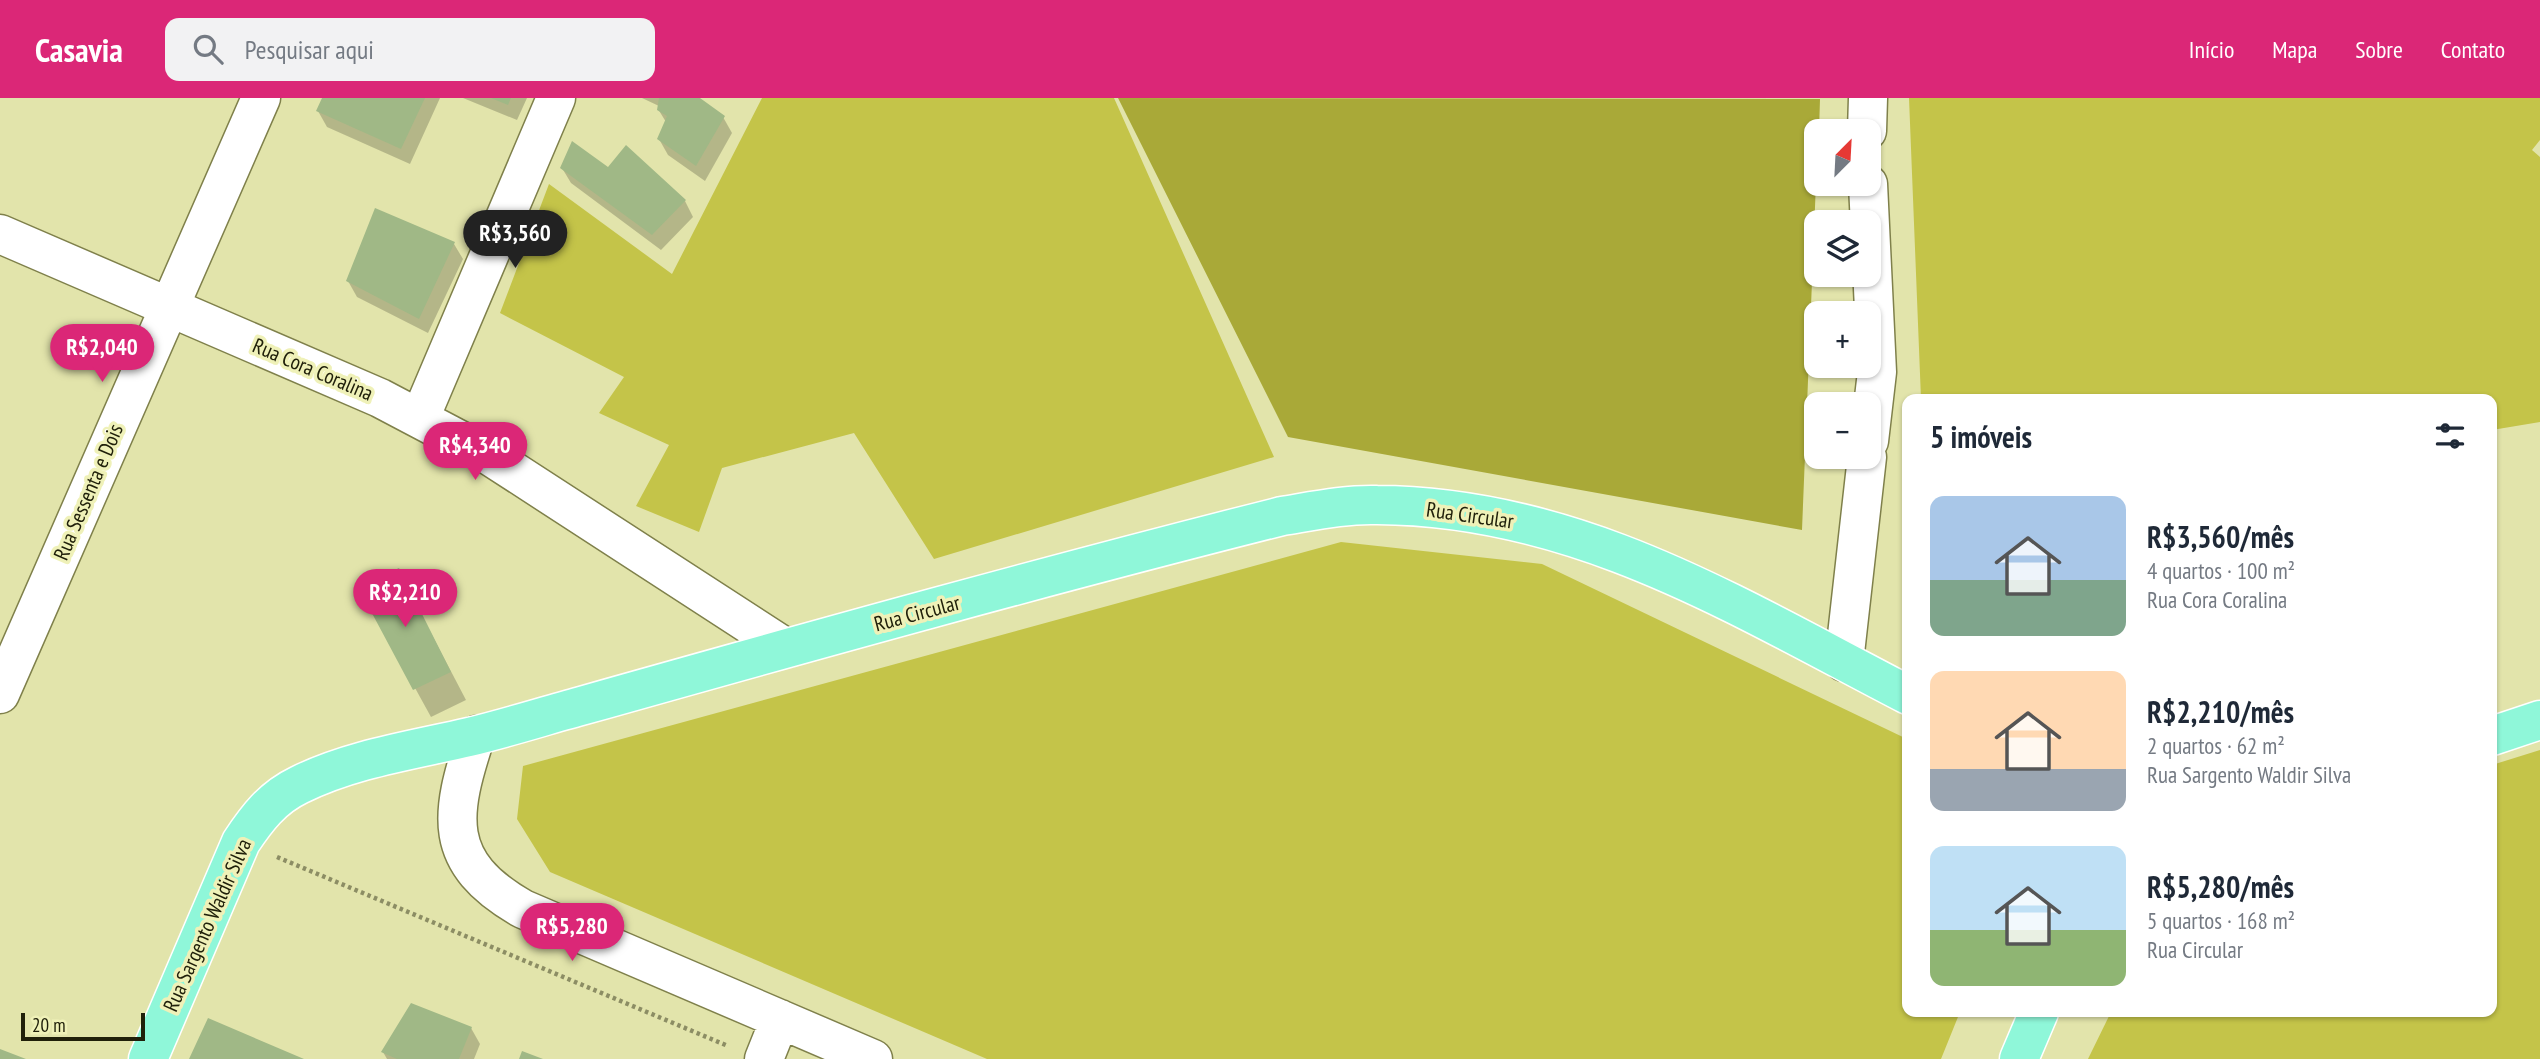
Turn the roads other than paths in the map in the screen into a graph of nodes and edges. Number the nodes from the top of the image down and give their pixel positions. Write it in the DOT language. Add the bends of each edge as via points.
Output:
graph roads {
  1 [pos="261,98"];
  2 [pos="556,98"];
  3 [pos="1868,98"];
  4 [pos="1867,119"];
  5 [pos="1869,196"];
  6 [pos="0,234"];
  7 [pos="168,308"];
  8 [pos="1875,392"];
  9 [pos="420,418"];
  10 [pos="1866,469"];
  11 [pos="786,648"];
  12 [pos="1844,662"];
  13 [pos="1902,692"];
  14 [pos="0,694"];
  15 [pos="2540,720"];
  16 [pos="2497,734"];
  17 [pos="476,735"];
  18 [pos="2037,1017"];
  19 [pos="780,1019"];
  20 [pos="749,1054"];
  21 [pos="148,1059"];
  22 [pos="873,1059"];
  23 [pos="2019,1059"];
  1 -- 7 [label="street, Rua Sessenta e Dois"];
  2 -- 9 [label="street"];
  3 -- 4 [label="street"];
  5 -- 8 [label="street"];
  6 -- 7 [label="street, Rua Cora Coralina"];
  7 -- 9 [label="street, Rua Cora Coralina"];
  7 -- 14 [label="street, Rua Sessenta e Dois"];
  9 -- 11 [label="street, Rua Cora Coralina" via="490,456"];
  10 -- 12 [label="street"];
  11 -- 12 [label="main road, Rua Circular" via="1270,519 1377,505 1453,510 1571,535 1692,583"];
  11 -- 17 [label="main road, Rua Circular"];
  12 -- 13 [label="main road, Rua Circular"];
  15 -- 16 [label="main road"];
  17 -- 19 [label="street" via="461,779 457,827 462,849 488,886 533,914"];
  17 -- 21 [label="main road, Rua Sargento Waldir Silva" via="332,771 276,798 241,842"];
  18 -- 23 [label="main road"];
  19 -- 20 [label="street"];
  19 -- 22 [label="street"];
}
